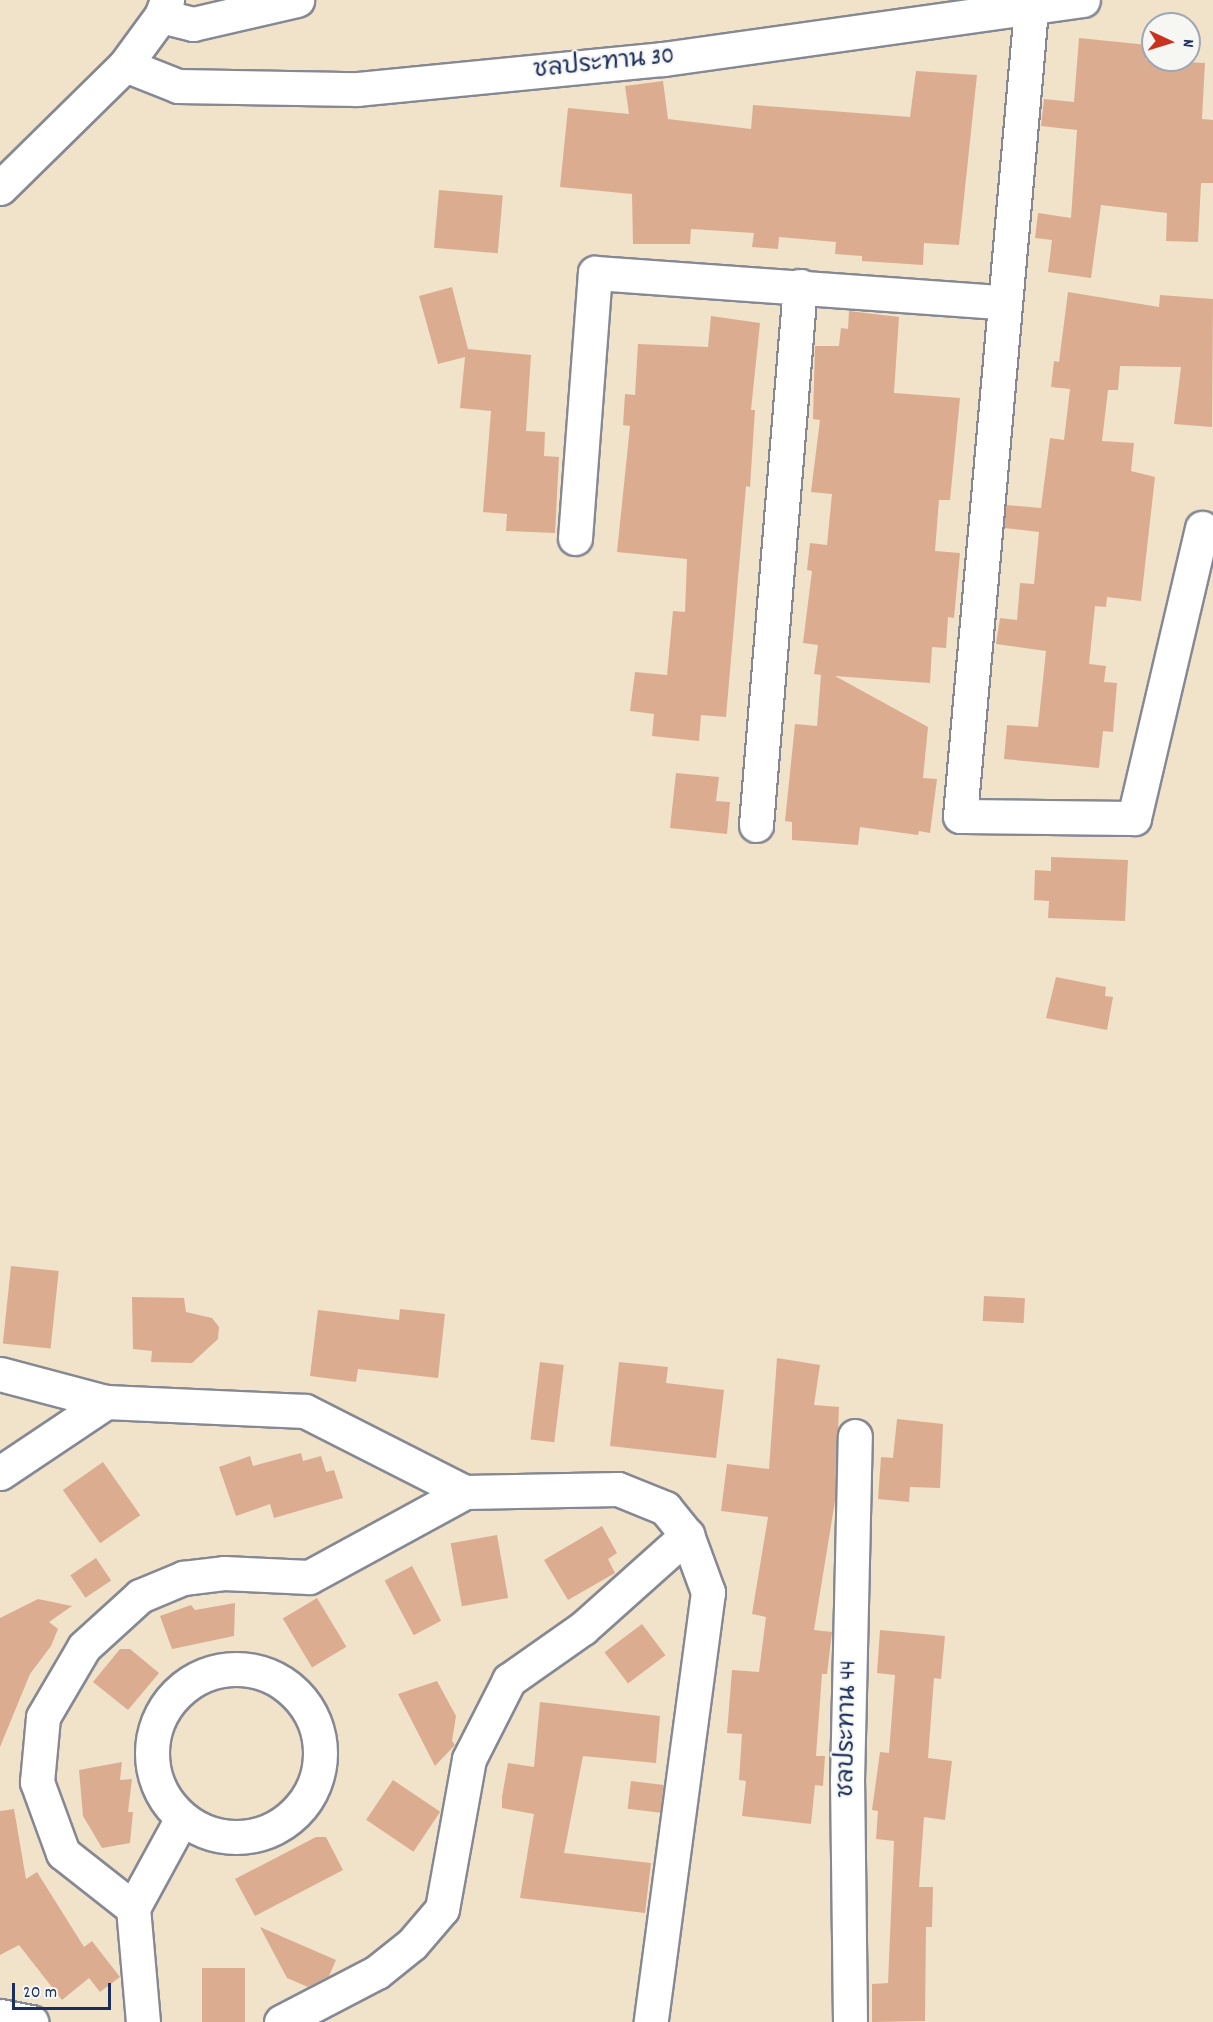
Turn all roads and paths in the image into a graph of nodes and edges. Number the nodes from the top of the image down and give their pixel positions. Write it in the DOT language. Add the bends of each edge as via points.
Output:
graph roads {
  1 [pos="297,0"];
  2 [pos="1083,0"];
  3 [pos="164,8"];
  4 [pos="1031,9"];
  5 [pos="125,65"];
  6 [pos="0,188"];
  7 [pos="801,286"];
  8 [pos="1003,302"];
  9 [pos="1202,528"];
  10 [pos="574,538"];
  11 [pos="756,825"];
  12 [pos="0,1374"];
  13 [pos="106,1402"];
  14 [pos="855,1436"];
  15 [pos="0,1473"];
  16 [pos="465,1492"];
  17 [pos="687,1535"];
  18 [pos="182,1818"];
  19 [pos="133,1908"];
  20 [pos="0,2016"];
  21 [pos="31,2022"];
  22 [pos="143,2022"];
  23 [pos="281,2022"];
  24 [pos="651,2022"];
  25 [pos="849,2022"];
  1 -- 3 [label="street" via="193,24"];
  2 -- 4 [label="street, ชลประทาน 30"];
  3 -- 5 [label="street"];
  4 -- 5 [label="street, ชลประทาน 30" via="663,59 357,89 178,86"];
  4 -- 8 [label="street"];
  5 -- 6 [label="street"];
  7 -- 8 [label="street"];
  7 -- 10 [label="street" via="595,273"];
  7 -- 11 [label="street"];
  8 -- 9 [label="street" via="960,816 1134,818"];
  12 -- 13 [label="street"];
  13 -- 15 [label="street"];
  13 -- 16 [label="street" via="305,1411"];
  14 -- 25 [label="street, ชลประทาน 44" via="847,1781"];
  16 -- 17 [label="street" via="618,1489 665,1508"];
  16 -- 19 [label="street" via="309,1577 224,1573 183,1578 140,1596 84,1647 43,1717 37,1782 63,1853"];
  17 -- 23 [label="street" via="583,1628 509,1680 470,1760 442,1909 412,1944 377,1972"];
  17 -- 24 [label="street" via="708,1592"];
  18 -- 18 [label="street" via="161,1793 153,1764 154,1735 168,1702 190,1682 213,1672 242,1668 271,1676 289,1687 308,1710 319,1735 320,1764 311,1792 299,1810 275,1829 248,1837 207,1833"];
  18 -- 19 [label="street"];
  19 -- 22 [label="street"];
  20 -- 21 [label="street"];
}
